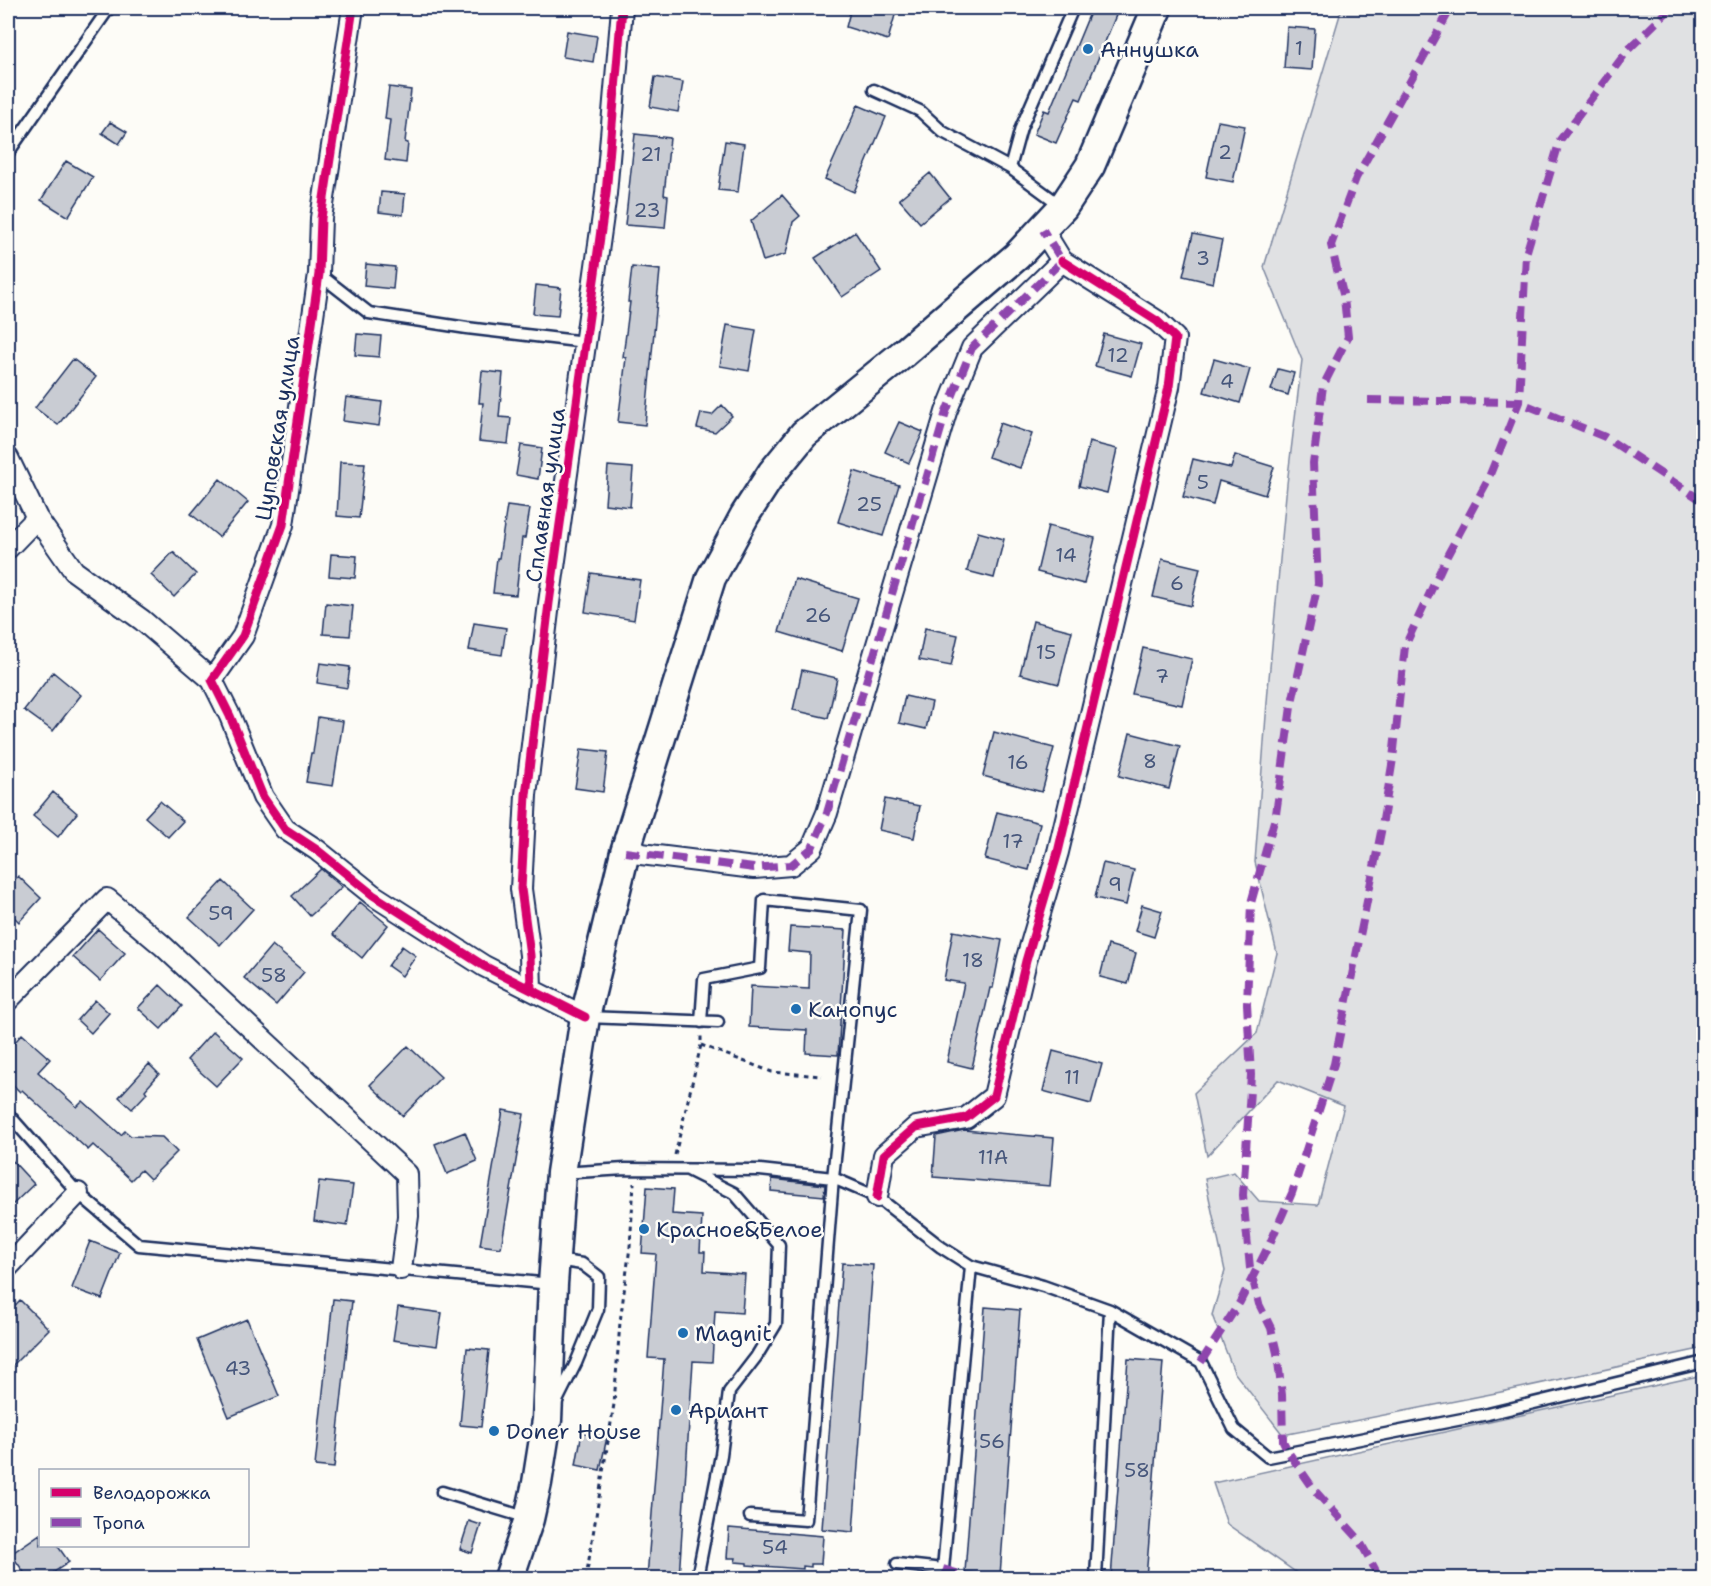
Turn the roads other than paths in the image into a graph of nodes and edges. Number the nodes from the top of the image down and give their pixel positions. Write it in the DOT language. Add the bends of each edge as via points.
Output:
graph roads {
  1 [pos="109,8"];
  2 [pos="353,8"];
  3 [pos="622,8"];
  4 [pos="1073,8"];
  5 [pos="1157,8"];
  6 [pos="874,90"];
  7 [pos="8,153"];
  8 [pos="1010,168"];
  9 [pos="1063,207"];
  10 [pos="1043,230"];
  11 [pos="1062,261"];
  12 [pos="319,274"];
  13 [pos="585,342"];
  14 [pos="8,458"];
  15 [pos="37,518"];
  16 [pos="8,548"];
  17 [pos="212,680"];
  18 [pos="626,852"];
  19 [pos="531,989"];
  20 [pos="8,1000"];
  21 [pos="585,1017"];
  22 [pos="701,1022"];
  23 [pos="718,1022"];
  24 [pos="8,1114"];
  25 [pos="686,1169"];
  26 [pos="561,1173"];
  27 [pos="833,1178"];
  28 [pos="78,1193"];
  29 [pos="878,1197"];
  30 [pos="971,1266"];
  31 [pos="8,1268"];
  32 [pos="401,1269"];
  33 [pos="554,1272"];
  34 [pos="1110,1310"];
  35 [pos="1704,1362"];
  36 [pos="547,1420"];
  37 [pos="442,1492"];
  38 [pos="750,1516"];
  39 [pos="529,1519"];
  40 [pos="897,1564"];
  41 [pos="509,1578"];
  42 [pos="697,1578"];
  43 [pos="1096,1578"];
  1 -- 7 [label="lane"];
  2 -- 12 [label="street, Цуповская улица" via="321,218"];
  3 -- 13 [label="street, Сплавная улица" via="606,194"];
  4 -- 8 [label="lane" via="1021,128"];
  5 -- 9 [label="main road" via="1090,166"];
  6 -- 8 [label="lane" via="920,111 943,132"];
  8 -- 9 [label="lane"];
  9 -- 10 [label="main road"];
  10 -- 11 [label="street"];
  10 -- 18 [label="main road" via="949,315 804,434 772,473 744,515 711,578"];
  11 -- 18 [label="street" via="972,348 946,412 827,813 812,848 791,865 754,868"];
  11 -- 29 [label="street" via="1157,321 1175,338 1169,387 1058,852 1026,961 994,1096 966,1118 916,1127 884,1155"];
  12 -- 13 [label="lane" via="369,313"];
  12 -- 17 [label="street, Цуповская улица" via="283,525 243,636"];
  13 -- 19 [label="street, Сплавная улица" via="526,795 521,889"];
  14 -- 15 [label="street"];
  15 -- 16 [label="street"];
  15 -- 17 [label="street" via="74,572 141,620"];
  17 -- 19 [label="street" via="263,797 285,829 373,895 484,966"];
  18 -- 21 [label="main road"];
  19 -- 21 [label="street"];
  20 -- 32 [label="street" via="107,899 162,945 407,1174 408,1216"];
  21 -- 22 [label="lane"];
  21 -- 26 [label="main road"];
  22 -- 23 [label="lane"];
  22 -- 27 [label="lane" via="704,979 760,968 764,900 861,910"];
  24 -- 28 [label="lane"];
  25 -- 26 [label="lane"];
  25 -- 27 [label="lane" via="760,1170"];
  25 -- 42 [label="lane" via="734,1193 779,1245 776,1324 729,1392"];
  26 -- 33 [label="main road"];
  27 -- 29 [label="lane"];
  27 -- 38 [label="lane" via="806,1520"];
  28 -- 31 [label="street"];
  28 -- 32 [label="lane" via="139,1245"];
  29 -- 30 [label="lane"];
  30 -- 34 [label="lane"];
  30 -- 40 [label="lane" via="943,1569"];
  32 -- 33 [label="lane"];
  33 -- 36 [label="main road"];
  33 -- 36 [label="lane" via="582,1264 599,1277 598,1309"];
  34 -- 35 [label="lane" via="1201,1362 1234,1429 1268,1457 1488,1414"];
  34 -- 43 [label="lane"];
  36 -- 39 [label="main road"];
  37 -- 39 [label="lane"];
  39 -- 41 [label="main road"];
}
